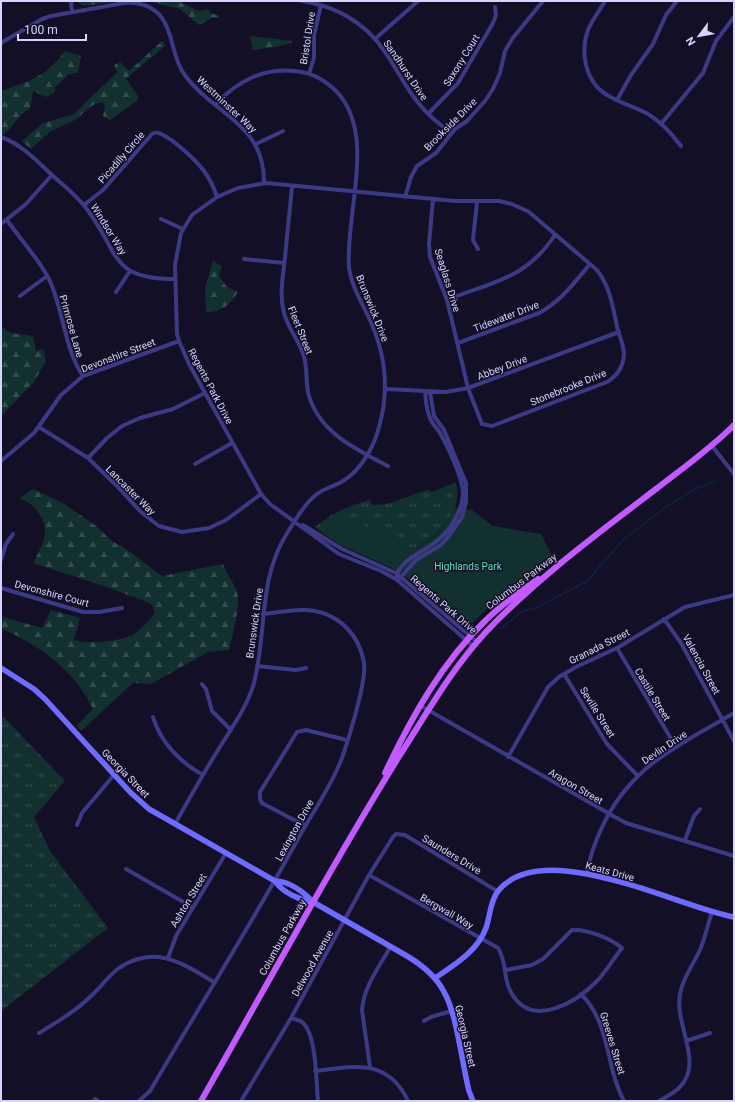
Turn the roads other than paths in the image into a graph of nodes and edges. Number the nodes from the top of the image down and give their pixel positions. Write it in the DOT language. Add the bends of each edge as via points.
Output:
graph roads {
  1 [pos="71,1"];
  2 [pos="302,1"];
  3 [pos="418,1"];
  4 [pos="543,1"];
  5 [pos="605,1"];
  6 [pos="677,1"];
  7 [pos="321,5"];
  8 [pos="495,7"];
  9 [pos="72,12"];
  10 [pos="734,17"];
  11 [pos="375,39"];
  12 [pos="1,43"];
  13 [pos="310,74"];
  14 [pos="617,100"];
  15 [pos="216,104"];
  16 [pos="428,114"];
  17 [pos="661,124"];
  18 [pos="283,131"];
  19 [pos="452,133"];
  20 [pos="1,137"];
  21 [pos="256,144"];
  22 [pos="681,146"];
  23 [pos="52,175"];
  24 [pos="264,183"];
  25 [pos="292,186"];
  26 [pos="354,192"];
  27 [pos="217,197"];
  28 [pos="405,197"];
  29 [pos="433,199"];
  30 [pos="477,202"];
  31 [pos="84,205"];
  32 [pos="161,219"];
  33 [pos="7,220"];
  34 [pos="1,224"];
  35 [pos="183,229"];
  36 [pos="555,235"];
  37 [pos="478,249"];
  38 [pos="244,259"];
  39 [pos="284,263"];
  40 [pos="590,264"];
  41 [pos="130,271"];
  42 [pos="47,276"];
  43 [pos="175,279"];
  44 [pos="116,292"];
  45 [pos="20,296"];
  46 [pos="447,300"];
  47 [pos="619,332"];
  48 [pos="179,341"];
  49 [pos="458,343"];
  50 [pos="83,376"];
  51 [pos="468,388"];
  52 [pos="385,389"];
  53 [pos="425,391"];
  54 [pos="430,392"];
  55 [pos="205,393"];
  56 [pos="734,425"];
  57 [pos="39,427"];
  58 [pos="232,443"];
  59 [pos="712,446"];
  60 [pos="367,455"];
  61 [pos="88,458"];
  62 [pos="1,461"];
  63 [pos="195,464"];
  64 [pos="388,466"];
  65 [pos="734,474"];
  66 [pos="261,494"];
  67 [pos="295,522"];
  68 [pos="13,534"];
  69 [pos="571,556"];
  70 [pos="1,560"];
  71 [pos="396,573"];
  72 [pos="401,577"];
  73 [pos="396,579"];
  74 [pos="1,588"];
  75 [pos="734,597"];
  76 [pos="122,608"];
  77 [pos="263,614"];
  78 [pos="664,619"];
  79 [pos="469,639"];
  80 [pos="475,644"];
  81 [pos="617,648"];
  82 [pos="257,666"];
  83 [pos="1,668"];
  84 [pos="306,668"];
  85 [pos="564,674"];
  86 [pos="202,684"];
  87 [pos="420,706"];
  88 [pos="427,710"];
  89 [pos="734,713"];
  90 [pos="153,717"];
  91 [pos="723,720"];
  92 [pos="231,730"];
  93 [pos="347,740"];
  94 [pos="734,741"];
  95 [pos="676,747"];
  96 [pos="508,756"];
  97 [pos="114,775"];
  98 [pos="203,775"];
  99 [pos="637,775"];
  100 [pos="381,783"];
  101 [pos="700,809"];
  102 [pos="609,814"];
  103 [pos="175,824"];
  104 [pos="306,824"];
  105 [pos="77,825"];
  106 [pos="396,834"];
  107 [pos="685,840"];
  108 [pos="226,853"];
  109 [pos="734,856"];
  110 [pos="126,869"];
  111 [pos="587,873"];
  112 [pos="369,875"];
  113 [pos="275,881"];
  114 [pos="497,891"];
  115 [pos="313,902"];
  116 [pos="192,907"];
  117 [pos="712,912"];
  118 [pos="734,917"];
  119 [pos="345,920"];
  120 [pos="480,938"];
  121 [pos="392,946"];
  122 [pos="168,958"];
  123 [pos="506,970"];
  124 [pos="434,978"];
  125 [pos="214,982"];
  126 [pos="581,994"];
  127 [pos="452,1011"];
  128 [pos="291,1018"];
  129 [pos="424,1021"];
  130 [pos="39,1033"];
  131 [pos="710,1033"];
  132 [pos="686,1041"];
  133 [pos="370,1067"];
  134 [pos="315,1071"];
  135 [pos="94,1101"];
  136 [pos="98,1101"];
  137 [pos="139,1101"];
  138 [pos="201,1101"];
  139 [pos="242,1101"];
  140 [pos="318,1101"];
  141 [pos="408,1101"];
  142 [pos="473,1101"];
  143 [pos="624,1101"];
  144 [pos="659,1101"];
  1 -- 9 [label="street"];
  2 -- 7 [label="street, Sandhurst Drive"];
  3 -- 11 [label="street"];
  4 -- 19 [label="street, Brookside Drive" via="505,51 500,73 486,101"];
  5 -- 14 [label="street" via="589,29 584,53 587,67 597,86"];
  6 -- 14 [label="street" via="666,15 653,44 631,74"];
  7 -- 11 [label="street, Sandhurst Drive" via="354,20"];
  7 -- 13 [label="street, Bristol Drive" via="314,35 314,58"];
  8 -- 16 [label="street, Saxony Court" via="496,15 493,22 458,83"];
  9 -- 12 [label="street" via="42,19"];
  9 -- 15 [label="street, Westminster Way" via="133,2 154,10 168,28 173,50 183,73"];
  10 -- 17 [label="street" via="716,41 703,73"];
  11 -- 16 [label="street, Sandhurst Drive" via="413,97"];
  13 -- 15 [label="street, Brunswick Drive" via="281,70 259,74 237,85"];
  13 -- 26 [label="street, Brunswick Drive" via="325,80 340,96 354,123 358,146"];
  14 -- 17 [label="street" via="649,115"];
  15 -- 21 [label="street, Westminster Way" via="243,127"];
  16 -- 19 [label="street, Sandhurst Drive"];
  17 -- 22 [label="street"];
  18 -- 21 [label="street"];
  19 -- 28 [label="street, Brookside Drive" via="436,153 422,161 413,172"];
  20 -- 23 [label="street, Windsor Way" via="16,144"];
  21 -- 24 [label="street, Westminster Way" via="265,170"];
  23 -- 31 [label="street, Windsor Way"];
  23 -- 33 [label="street" via="26,204"];
  24 -- 25 [label="street, Regents Park Drive"];
  24 -- 27 [label="street, Regents Park Drive" via="238,188"];
  25 -- 26 [label="street, Regents Park Drive"];
  25 -- 39 [label="street, Fleet Street"];
  26 -- 28 [label="street, Regents Park Drive"];
  26 -- 52 [label="street, Brunswick Drive" via="349,270 379,341"];
  27 -- 31 [label="street, Picadilly Circle" via="208,177 197,163 170,140 156,132 103,190"];
  27 -- 35 [label="street, Regents Park Drive" via="192,215"];
  28 -- 29 [label="street, Stonebrooke Drive"];
  29 -- 30 [label="street, Stonebrooke Drive"];
  29 -- 46 [label="street, Seaglass Drive" via="430,257"];
  30 -- 36 [label="street, Stonebrooke Drive" via="499,201 520,207"];
  30 -- 37 [label="street" via="473,240"];
  31 -- 41 [label="street, Windsor Way" via="110,250"];
  32 -- 35 [label="street"];
  33 -- 34 [label="street"];
  33 -- 42 [label="street, Primrose Lane"];
  35 -- 43 [label="street, Regents Park Drive" via="176,253"];
  36 -- 40 [label="street, Stonebrooke Drive"];
  36 -- 46 [label="street" via="536,260 519,272"];
  38 -- 39 [label="street"];
  39 -- 60 [label="street, Fleet Street" via="281,287 283,310 302,348 312,405 330,431"];
  40 -- 47 [label="street, Stonebrooke Drive" via="607,286"];
  40 -- 49 [label="street, Tidewater Drive" via="552,306"];
  41 -- 43 [label="street, Windsor Way" via="146,277"];
  41 -- 44 [label="street"];
  42 -- 45 [label="street"];
  42 -- 50 [label="street, Primrose Lane" via="60,308 70,353"];
  43 -- 48 [label="street, Regents Park Drive"];
  46 -- 49 [label="street, Seaglass Drive"];
  47 -- 51 [label="street, Abbey Drive"];
  47 -- 51 [label="street, Stonebrooke Drive" via="623,360 618,372 610,380 492,426 482,424"];
  48 -- 50 [label="street, Devonshire Street"];
  48 -- 55 [label="street, Regents Park Drive"];
  49 -- 51 [label="street, Seaglass Drive"];
  50 -- 57 [label="street, Devonshire Street" via="61,395"];
  51 -- 54 [label="street, Abbey Drive"];
  52 -- 53 [label="street, Abbey Drive"];
  52 -- 60 [label="street, Brunswick Drive" via="378,430"];
  53 -- 54 [label="street, Abbey Drive"];
  53 -- 71 [label="street" via="430,418 440,433 462,484 462,501 446,533 413,556"];
  54 -- 72 [label="street" via="434,416 444,430 466,483 466,502 462,517 448,537 416,560"];
  55 -- 58 [label="street, Regents Park Drive"];
  55 -- 61 [label="street" via="173,409 122,426"];
  56 -- 59 [label="main road, Columbus Parkway"];
  57 -- 61 [label="street, Lancaster Way"];
  57 -- 62 [label="street, Devonshire Street"];
  58 -- 63 [label="street"];
  58 -- 66 [label="street, Regents Park Drive"];
  59 -- 65 [label="street"];
  59 -- 69 [label="main road, Columbus Parkway"];
  60 -- 64 [label="street, Fleet Street"];
  60 -- 67 [label="street, Brunswick Drive" via="349,477 309,501"];
  61 -- 66 [label="street, Lancaster Way" via="152,522 182,532 209,528 226,520"];
  66 -- 67 [label="street, Regents Park Drive"];
  67 -- 71 [label="street, Regents Park Drive" via="342,549"];
  67 -- 73 [label="street, Regents Park Drive" via="339,554"];
  67 -- 77 [label="street, Brunswick Drive" via="274,558"];
  68 -- 70 [label="street" via="6,544"];
  69 -- 79 [label="main road, Columbus Parkway" via="505,603"];
  69 -- 80 [label="main road, Columbus Parkway" via="513,606"];
  71 -- 72 [label="street, Regents Park Drive"];
  71 -- 73 [label="street"];
  72 -- 73 [label="street"];
  72 -- 79 [label="street, Regents Park Drive"];
  73 -- 79 [label="street, Regents Park Drive"];
  74 -- 76 [label="street, Devonshire Court" via="83,612"];
  75 -- 78 [label="street, Granada Street" via="685,607"];
  77 -- 82 [label="street, Brunswick Drive"];
  77 -- 93 [label="street, Lexington Drive" via="318,611 338,620 352,632 362,656 364,674"];
  78 -- 81 [label="street, Granada Street"];
  78 -- 91 [label="street, Valencia Street" via="681,643"];
  79 -- 80 [label="street, Regents Park Drive"];
  79 -- 87 [label="main road, Columbus Parkway"];
  80 -- 88 [label="main road, Columbus Parkway"];
  81 -- 85 [label="street, Granada Street"];
  81 -- 95 [label="street, Castile Street"];
  82 -- 84 [label="street" via="296,670"];
  82 -- 92 [label="street, Brunswick Drive" via="248,699"];
  83 -- 97 [label="street, Georgia Street" via="45,699"];
  85 -- 96 [label="street, Granada Street" via="548,687"];
  85 -- 99 [label="street, Seville Street" via="607,744"];
  86 -- 92 [label="street" via="206,689 212,711"];
  87 -- 88 [label="street, Aragon Street"];
  87 -- 100 [label="main road, Columbus Parkway"];
  88 -- 96 [label="street, Aragon Street"];
  88 -- 100 [label="main road, Columbus Parkway"];
  89 -- 91 [label="street, Devlin Drive"];
  90 -- 98 [label="street" via="156,728 176,755"];
  91 -- 94 [label="street, Valencia Street"];
  91 -- 95 [label="street, Devlin Drive"];
  92 -- 98 [label="street, Brunswick Drive"];
  93 -- 104 [label="street, Lexington Drive" via="342,759"];
  93 -- 104 [label="street" via="306,730 297,732 260,792 262,803"];
  95 -- 99 [label="street, Devlin Drive"];
  96 -- 102 [label="street, Aragon Street"];
  97 -- 103 [label="street, Georgia Street" via="140,801"];
  97 -- 105 [label="street" via="82,813"];
  98 -- 103 [label="street, Brunswick Drive"];
  99 -- 102 [label="street, Devlin Drive" via="620,795"];
  100 -- 115 [label="main road, Columbus Parkway"];
  101 -- 107 [label="street" via="694,816"];
  102 -- 107 [label="street, Aragon Street" via="626,823"];
  102 -- 111 [label="street, Devlin Drive" via="593,844"];
  103 -- 108 [label="street, Georgia Street"];
  104 -- 113 [label="street, Lexington Drive"];
  106 -- 112 [label="street, Delwood Avenue" via="387,844"];
  106 -- 114 [label="street, Saunders Drive" via="405,835"];
  107 -- 109 [label="street, Aragon Street"];
  108 -- 113 [label="street, Georgia Street"];
  108 -- 116 [label="street, Ashton Street"];
  110 -- 116 [label="street"];
  111 -- 114 [label="street, Keats Drive" via="555,871 527,874 509,881"];
  111 -- 117 [label="street, Keats Drive"];
  112 -- 119 [label="street, Delwood Avenue"];
  112 -- 120 [label="street, Bergwall Way"];
  113 -- 115 [label="street, Georgia Street" via="279,887 303,901"];
  113 -- 125 [label="street, Lexington Drive"];
  114 -- 120 [label="street" via="486,929"];
  115 -- 119 [label="street, Georgia Street"];
  115 -- 138 [label="main road, Columbus Parkway"];
  116 -- 122 [label="street, Ashton Street" via="176,936"];
  117 -- 118 [label="street, Keats Drive"];
  117 -- 132 [label="street" via="700,950 685,976 682,987 679,1016"];
  119 -- 121 [label="street, Georgia Street"];
  119 -- 128 [label="street, Delwood Avenue"];
  120 -- 123 [label="street, Bergwall Way" via="498,948 504,957"];
  120 -- 124 [label="street" via="462,960"];
  121 -- 124 [label="street, Georgia Street" via="422,965"];
  121 -- 133 [label="street" via="368,986 363,1001"];
  122 -- 125 [label="street" via="179,961"];
  122 -- 130 [label="street" via="146,957 119,968 79,1007"];
  123 -- 126 [label="street, Bergwall Way" via="508,987 512,995 530,1010 552,1011"];
  123 -- 126 [label="street, Bergwall Way" via="532,965 543,959 572,930 616,943 622,948 598,980"];
  124 -- 127 [label="street, Georgia Street" via="445,993"];
  125 -- 137 [label="street, Lexington Drive" via="150,1091"];
  126 -- 143 [label="street, Greeves Street" via="595,1009 618,1089"];
  127 -- 129 [label="street"];
  127 -- 142 [label="street, Georgia Street" via="465,1076"];
  128 -- 134 [label="street" via="303,1023 309,1031"];
  128 -- 139 [label="street, Delwood Avenue"];
  131 -- 132 [label="street"];
  132 -- 144 [label="street" via="690,1061 688,1075 677,1090"];
  133 -- 134 [label="street"];
  133 -- 141 [label="street" via="382,1071 393,1079"];
  134 -- 140 [label="street"];
  135 -- 136 [label="street"];
}
